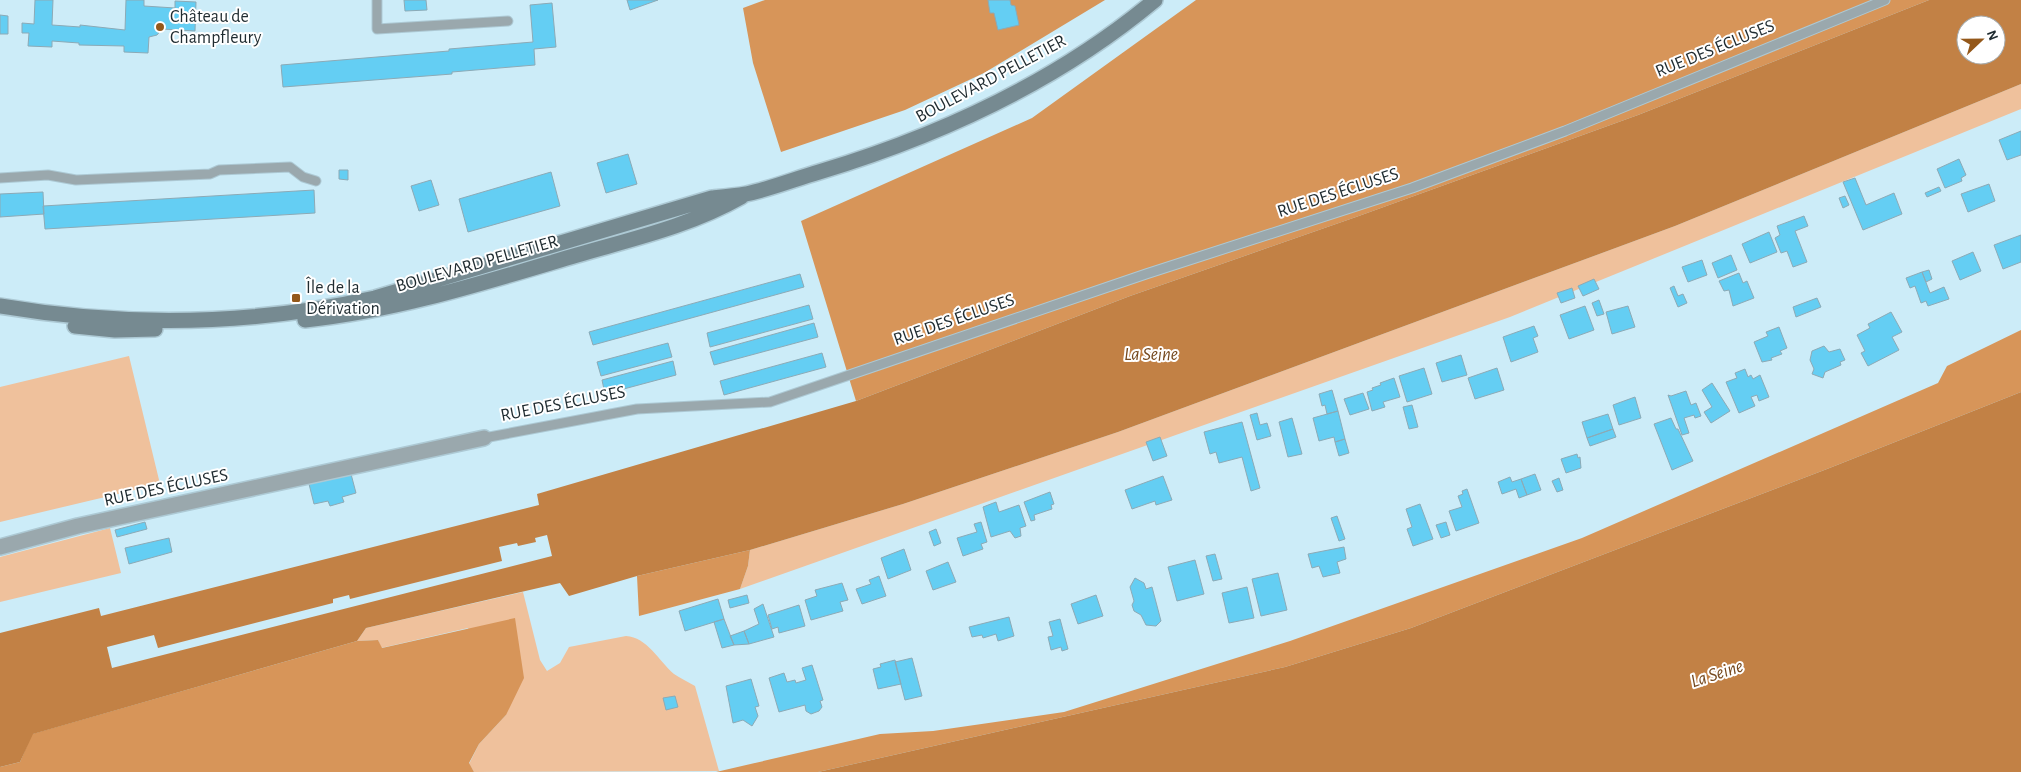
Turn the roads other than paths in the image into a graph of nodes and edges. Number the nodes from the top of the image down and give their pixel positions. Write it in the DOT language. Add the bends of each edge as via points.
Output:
graph roads {
  1 [pos="377,0"];
  2 [pos="1156,0"];
  3 [pos="1885,0"];
  4 [pos="508,21"];
  5 [pos="0,178"];
  6 [pos="316,181"];
  7 [pos="746,194"];
  8 [pos="0,306"];
  9 [pos="0,316"];
  10 [pos="484,438"];
  11 [pos="0,547"];
  1 -- 4 [label="lane" via="377,29"];
  2 -- 7 [label="main road, BOULEVARD PELLETIER" via="1081,53 957,121 872,156"];
  3 -- 10 [label="lane, RUE DES ÉCLUSES" via="1572,128 1412,188 1146,274 770,402 637,409"];
  5 -- 6 [label="lane" via="48,175 76,180 290,167 303,177"];
  7 -- 8 [label="main road, BOULEVARD PELLETIER" via="712,198 343,305 189,320 46,314"];
  7 -- 9 [label="main road, BOULEVARD PELLETIER" via="717,211 662,230 457,290 345,316 236,326 114,330"];
  10 -- 11 [label="street, RUE DES ÉCLUSES" via="78,526"];
}
